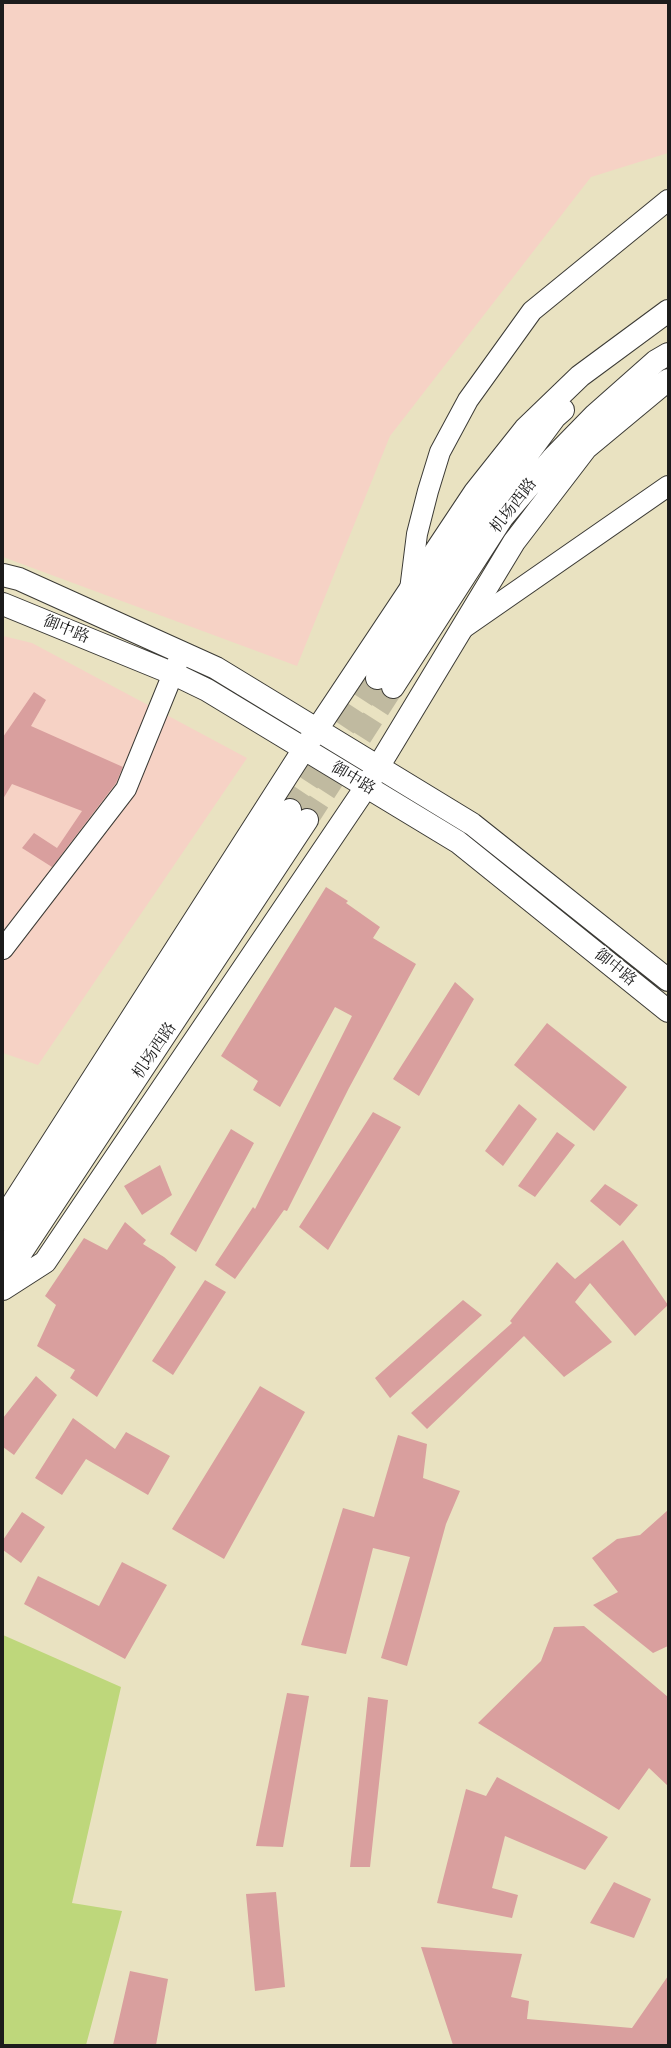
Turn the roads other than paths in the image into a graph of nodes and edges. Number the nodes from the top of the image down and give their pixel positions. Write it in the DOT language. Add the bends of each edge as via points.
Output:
graph roads {
  1 [pos="668,200"];
  2 [pos="668,311"];
  3 [pos="668,329"];
  4 [pos="668,354"];
  5 [pos="668,380"];
  6 [pos="668,486"];
  7 [pos="3,575"];
  8 [pos="410,590"];
  9 [pos="3,604"];
  10 [pos="462,629"];
  11 [pos="181,654"];
  12 [pos="174,674"];
  13 [pos="317,729"];
  14 [pos="304,749"];
  15 [pos="379,767"];
  16 [pos="366,787"];
  17 [pos="3,949"];
  18 [pos="668,980"];
  19 [pos="668,1011"];
  20 [pos="3,1219"];
  21 [pos="3,1252"];
  22 [pos="3,1280"];
  23 [pos="3,1289"];
  1 -- 8 [label="street" via="532,311 468,400 440,452 428,491 417,534"];
  2 -- 8 [label="main road" via="580,376 525,429 475,492"];
  3 -- 4 [label="main road, 机场西路" via="616,363 555,417 468,535 385,683 502,518 552,459 595,415 656,361"];
  5 -- 10 [label="main road" via="586,448 514,542"];
  6 -- 10 [label="street"];
  7 -- 11 [label="main road, 御中路" via="19,579"];
  8 -- 13 [label="main road"];
  9 -- 12 [label="main road, 御中路"];
  10 -- 15 [label="main road"];
  11 -- 12 [label="street"];
  11 -- 13 [label="main road, 御中路" via="216,668"];
  12 -- 14 [label="main road, 御中路" via="207,690"];
  12 -- 17 [label="street" via="126,789"];
  13 -- 14 [label="main road"];
  13 -- 15 [label="main road, 御中路"];
  14 -- 16 [label="main road, 御中路"];
  14 -- 20 [label="main road"];
  15 -- 16 [label="main road"];
  15 -- 18 [label="main road, 御中路" via="472,824"];
  16 -- 19 [label="main road, 御中路" via="458,842"];
  16 -- 23 [label="main road" via="45,1262"];
  21 -- 22 [label="main road, 机场西路" via="299,815"];
}
